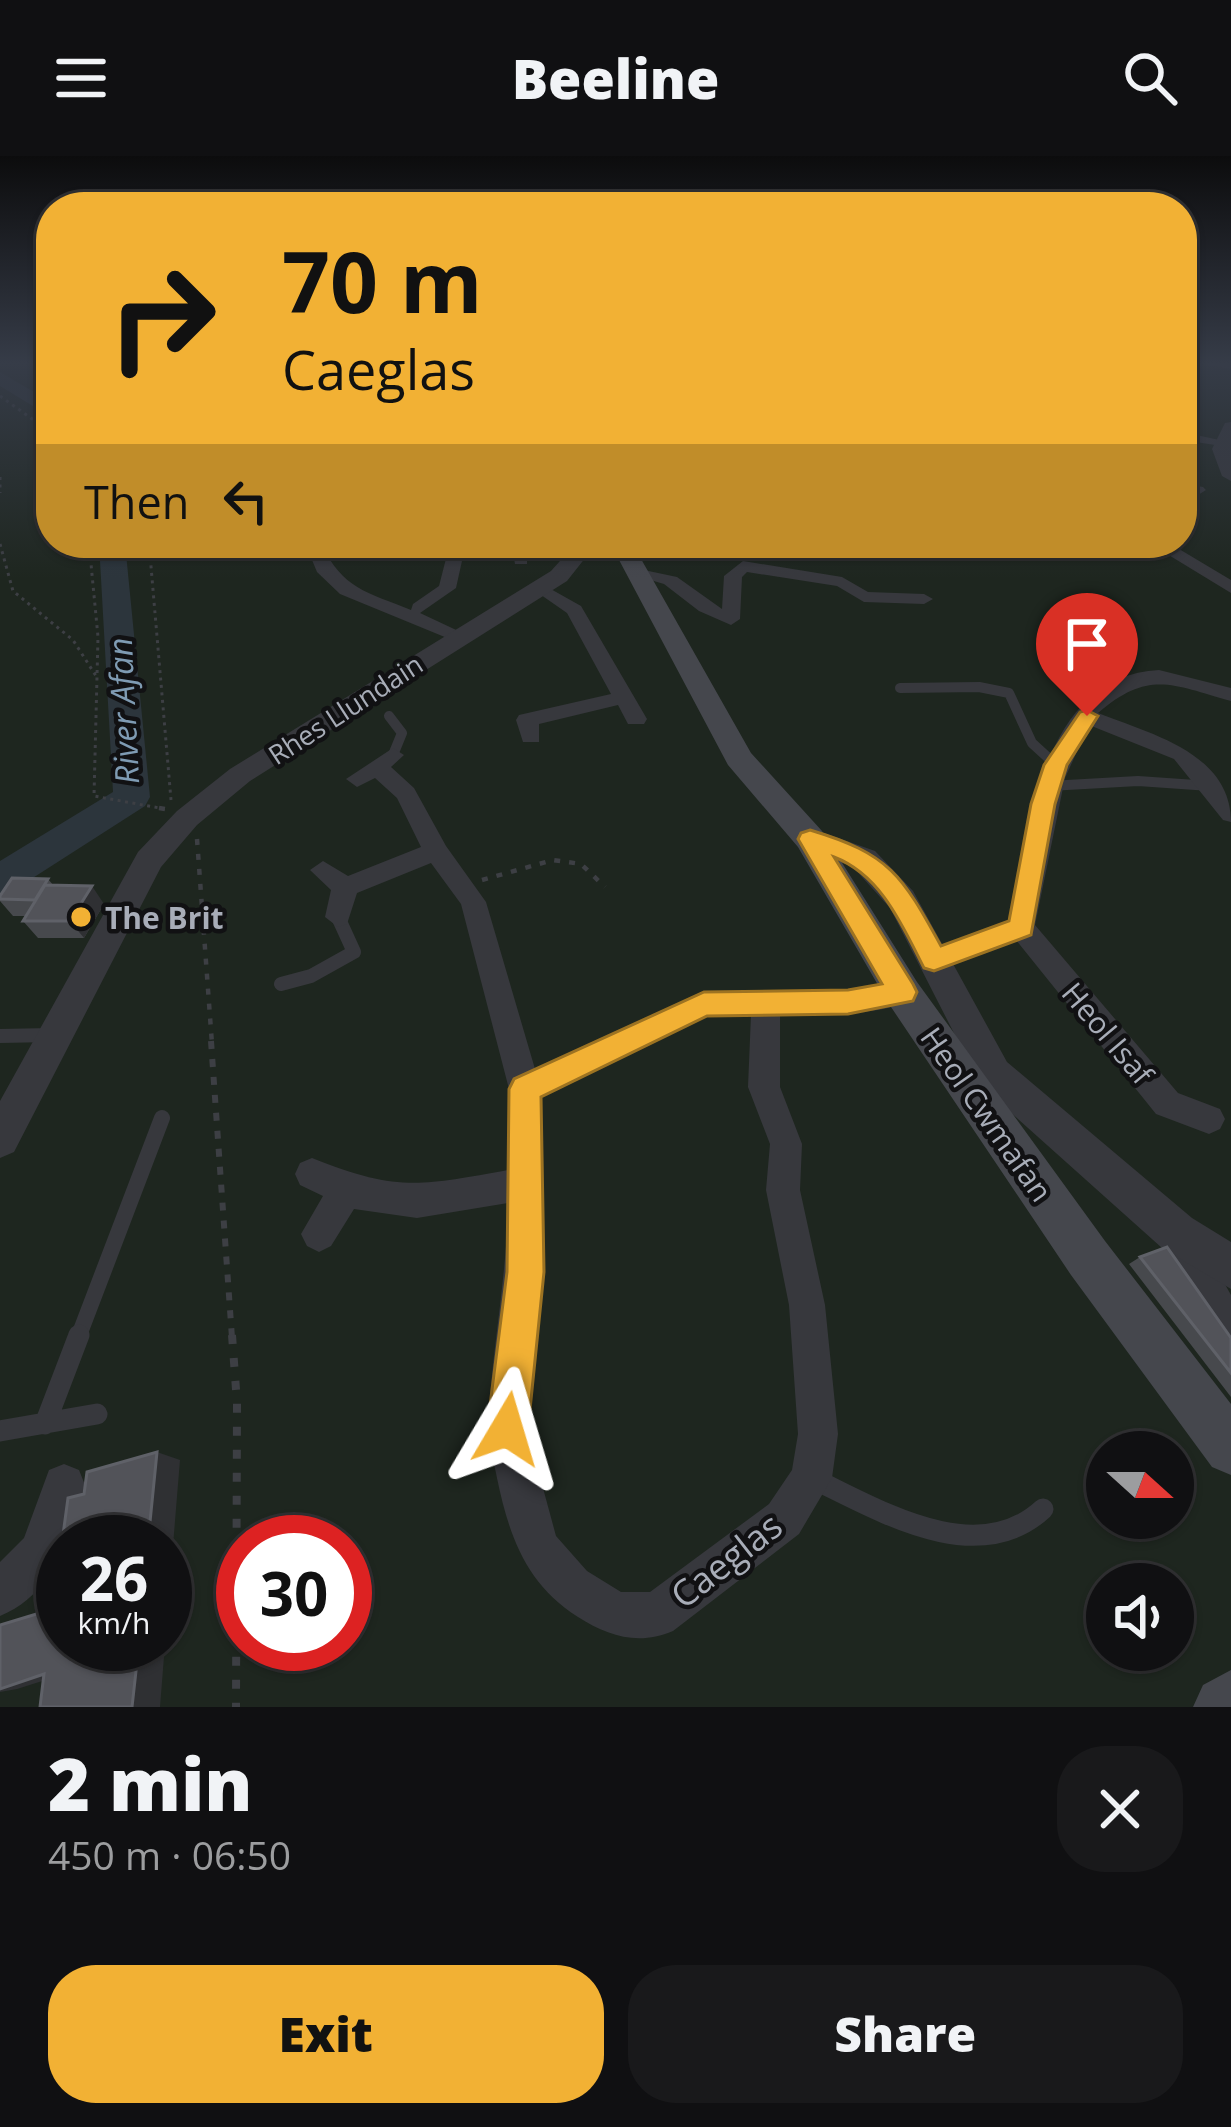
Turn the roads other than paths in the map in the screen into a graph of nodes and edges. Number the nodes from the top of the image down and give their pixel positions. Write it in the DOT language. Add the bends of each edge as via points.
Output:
graph roads {
  1 [pos="1227,435"];
  2 [pos="1197,436"];
  3 [pos="1231,476"];
  4 [pos="320,558"];
  5 [pos="454,558"];
  6 [pos="578,558"];
  7 [pos="630,558"];
  8 [pos="746,558"];
  9 [pos="1181,558"];
  10 [pos="743,566"];
  11 [pos="639,574"];
  12 [pos="1231,588"];
  13 [pos="540,589"];
  14 [pos="924,598"];
  15 [pos="419,608"];
  16 [pos="459,636"];
  17 [pos="900,688"];
  18 [pos="1231,695"];
  19 [pos="621,698"];
  20 [pos="389,716"];
  21 [pos="1087,716"];
  22 [pos="636,719"];
  23 [pos="531,737"];
  24 [pos="376,767"];
  25 [pos="1052,776"];
  26 [pos="1210,786"];
  27 [pos="1231,814"];
  28 [pos="810,839"];
  29 [pos="436,851"];
  30 [pos="338,916"];
  31 [pos="1022,927"];
  32 [pos="934,960"];
  33 [pos="281,984"];
  34 [pos="902,992"];
  35 [pos="766,1002"];
  36 [pos="56,1035"];
  37 [pos="0,1036"];
  38 [pos="525,1089"];
  39 [pos="162,1118"];
  40 [pos="1209,1119"];
  41 [pos="0,1139"];
  42 [pos="312,1174"];
  43 [pos="525,1183"];
  44 [pos="345,1192"];
  45 [pos="1177,1233"];
  46 [pos="320,1234"];
  47 [pos="1231,1267"];
  48 [pos="1231,1324"];
  49 [pos="97,1414"];
  50 [pos="45,1424"];
  51 [pos="0,1431"];
  52 [pos="1231,1448"];
  53 [pos="811,1478"];
  54 [pos="64,1485"];
  55 [pos="1043,1509"];
  56 [pos="0,1594"];
  1 -- 2 [label="street"];
  1 -- 3 [label="street"];
  4 -- 16 [label="street" via="346,590"];
  5 -- 15 [label="street" via="447,588"];
  6 -- 13 [label="street, Rhes Llundain"];
  7 -- 11 [label="main road, Heol Cwmafan"];
  8 -- 10 [label="street"];
  9 -- 12 [label="street"];
  10 -- 11 [label="street" via="733,576 731,619 708,612 668,576"];
  10 -- 14 [label="street" via="848,577 864,598"];
  11 -- 28 [label="main road, Heol Cwmafan" via="739,758"];
  13 -- 16 [label="street, Rhes Llundain"];
  13 -- 19 [label="street" via="574,610"];
  16 -- 36 [label="street, Rhes Llundain" via="187,818 149,860"];
  17 -- 25 [label="lane" via="1009,693"];
  18 -- 21 [label="street" via="1150,677 1111,691"];
  19 -- 22 [label="street"];
  19 -- 23 [label="street" via="584,716 527,720"];
  20 -- 24 [label="lane" via="402,733"];
  21 -- 25 [label="street"];
  21 -- 26 [label="street" via="1182,754"];
  24 -- 29 [label="street, Caeglas" via="406,794"];
  25 -- 26 [label="lane"];
  25 -- 31 [label="street"];
  26 -- 27 [label="street"];
  28 -- 32 [label="street" via="864,859 902,900"];
  28 -- 34 [label="main road, Heol Cwmafan"];
  29 -- 30 [label="street" via="334,879"];
  29 -- 38 [label="street, Caeglas" via="472,902"];
  30 -- 33 [label="lane" via="354,952"];
  31 -- 32 [label="street"];
  31 -- 40 [label="street, Heol Isaf" via="1167,1104"];
  32 -- 45 [label="street" via="994,1074"];
  34 -- 35 [label="street" via="848,1002"];
  34 -- 52 [label="main road, Heol Cwmafan"];
  35 -- 38 [label="street" via="704,1004"];
  35 -- 53 [label="street" via="764,1087 786,1144 783,1190 807,1305 818,1434"];
  36 -- 37 [label="lane"];
  36 -- 41 [label="street, Rhes Llundain"];
  38 -- 43 [label="street, Caeglas"];
  39 -- 50 [label="lane"];
  42 -- 44 [label="street"];
  43 -- 44 [label="street" via="404,1204"];
  43 -- 53 [label="street, Caeglas" via="526,1272 507,1429 540,1551 571,1587 616,1615 657,1615 784,1519"];
  44 -- 46 [label="street"];
  45 -- 47 [label="street"];
  45 -- 48 [label="street"];
  49 -- 50 [label="lane"];
  50 -- 51 [label="lane"];
  53 -- 55 [label="lane" via="879,1510 982,1538 1018,1530"];
  54 -- 56 [label="street" via="41,1552"];
}
